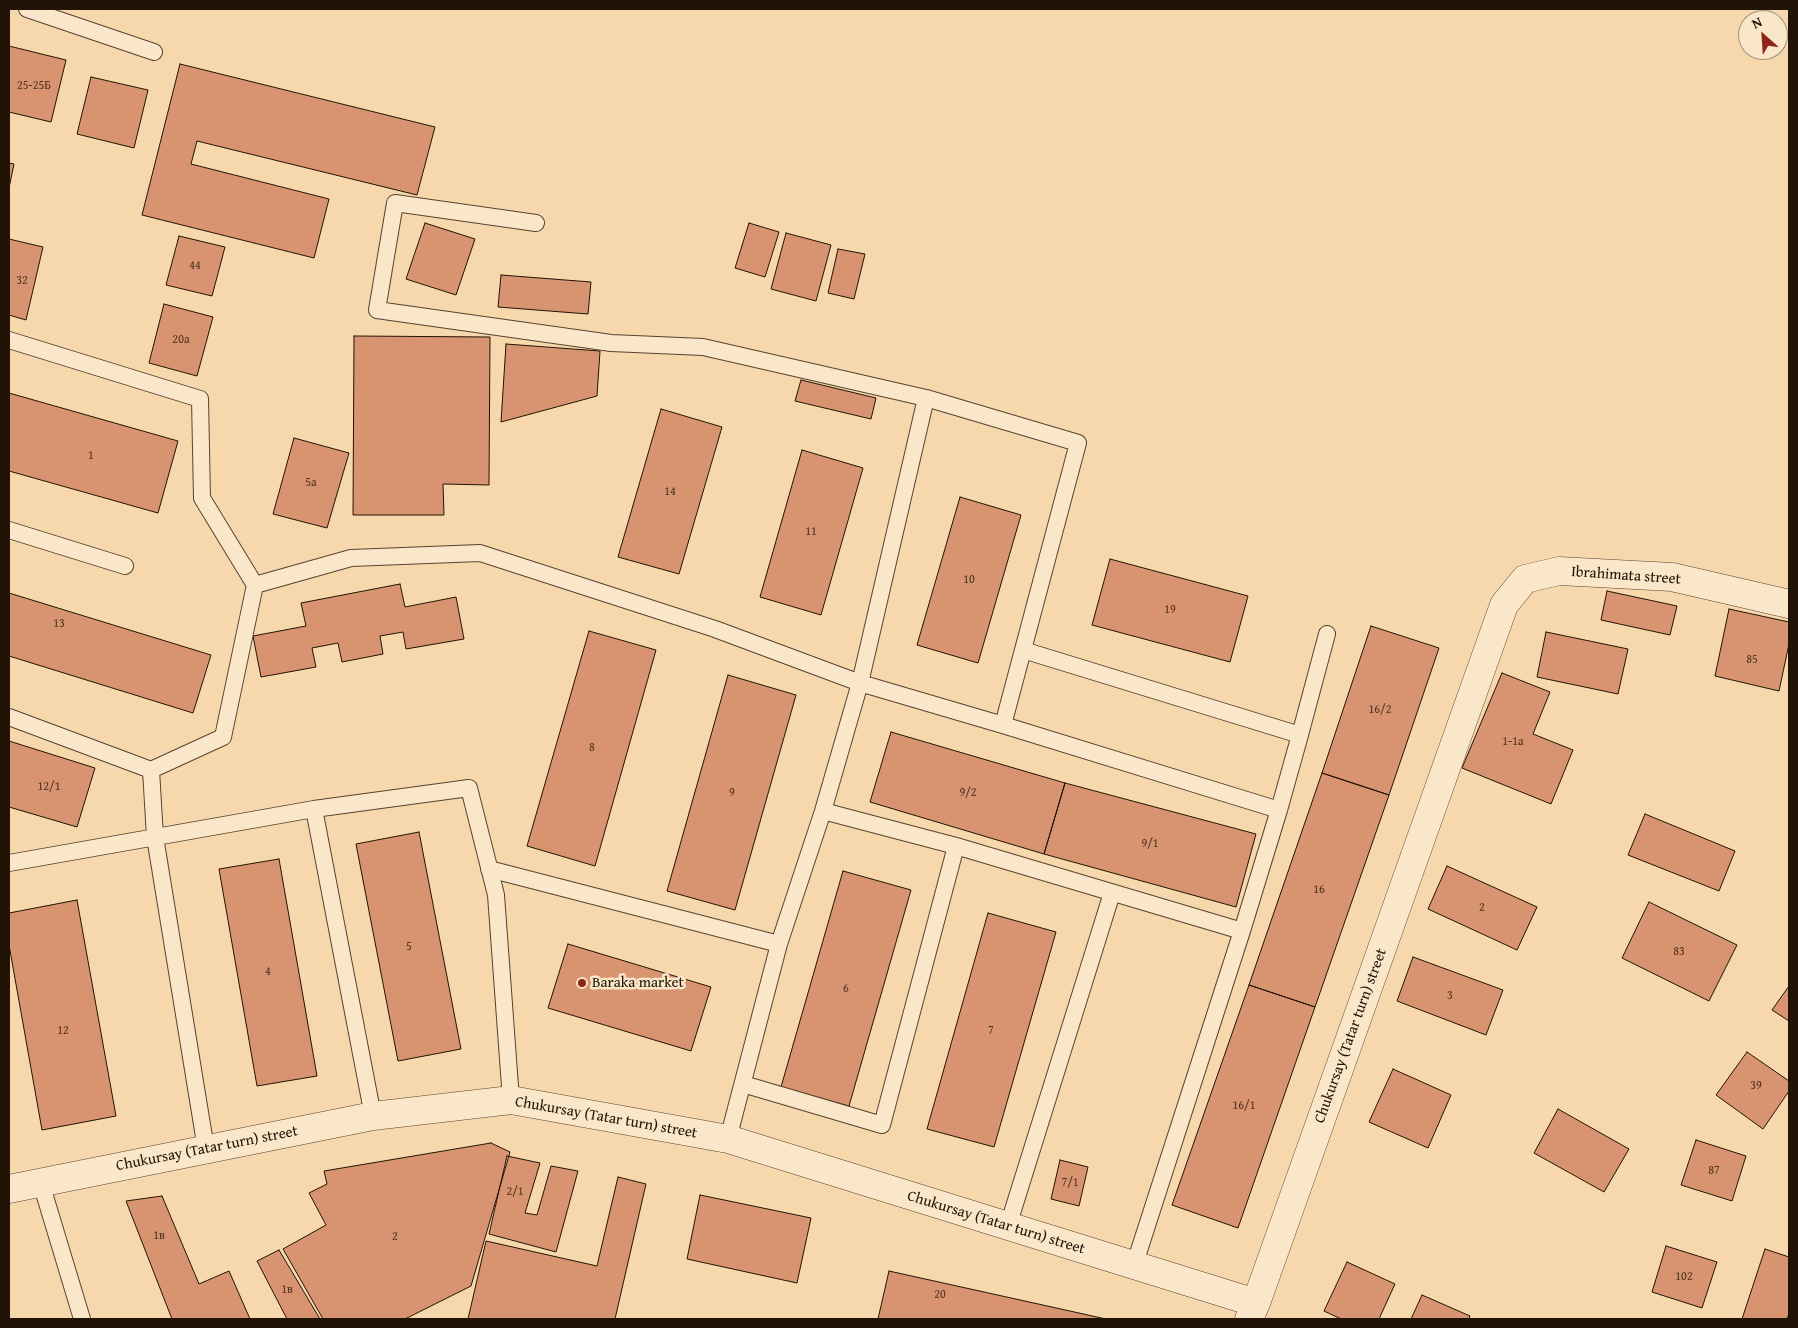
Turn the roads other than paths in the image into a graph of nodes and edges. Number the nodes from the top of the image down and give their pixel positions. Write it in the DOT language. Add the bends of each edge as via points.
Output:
graph roads {
  1 [pos="27,9"];
  2 [pos="154,52"];
  3 [pos="536,223"];
  4 [pos="9,340"];
  5 [pos="926,398"];
  6 [pos="9,530"];
  7 [pos="125,566"];
  8 [pos="255,585"];
  9 [pos="1789,604"];
  10 [pos="1504,605"];
  11 [pos="1327,634"];
  12 [pos="1023,650"];
  13 [pos="860,683"];
  14 [pos="9,717"];
  15 [pos="1003,725"];
  16 [pos="1300,735"];
  17 [pos="150,770"];
  18 [pos="314,809"];
  19 [pos="1279,810"];
  20 [pos="823,811"];
  21 [pos="155,837"];
  22 [pos="956,846"];
  23 [pos="9,863"];
  24 [pos="489,869"];
  25 [pos="1112,892"];
  26 [pos="1242,931"];
  27 [pos="779,944"];
  28 [pos="743,1084"];
  29 [pos="511,1100"];
  30 [pos="373,1116"];
  31 [pos="728,1139"];
  32 [pos="206,1149"];
  33 [pos="10,1183"];
  34 [pos="41,1183"];
  35 [pos="1008,1226"];
  36 [pos="1134,1266"];
  37 [pos="1252,1311"];
  38 [pos="82,1319"];
  1 -- 2 [label="lane"];
  3 -- 5 [label="lane" via="395,203 377,310 610,343 702,347"];
  4 -- 8 [label="lane" via="200,399 202,498"];
  5 -- 12 [label="lane" via="1078,443"];
  5 -- 13 [label="lane"];
  6 -- 7 [label="lane"];
  8 -- 13 [label="lane" via="350,558 480,552 715,629"];
  8 -- 17 [label="lane" via="223,737"];
  9 -- 10 [label="street, Ibrahimаta street" via="1672,577 1559,571 1525,579"];
  10 -- 37 [label="street, Chukursay (Tatar turn) street"];
  11 -- 16 [label="lane"];
  12 -- 15 [label="lane"];
  12 -- 16 [label="lane"];
  13 -- 15 [label="lane"];
  13 -- 20 [label="lane"];
  14 -- 17 [label="lane"];
  15 -- 19 [label="lane"];
  16 -- 19 [label="lane"];
  17 -- 21 [label="lane"];
  18 -- 21 [label="lane"];
  18 -- 24 [label="lane" via="469,788"];
  18 -- 30 [label="lane"];
  19 -- 26 [label="lane"];
  20 -- 22 [label="lane"];
  20 -- 27 [label="lane"];
  21 -- 23 [label="lane"];
  21 -- 32 [label="lane"];
  22 -- 25 [label="lane"];
  22 -- 28 [label="lane" via="882,1125"];
  24 -- 27 [label="lane"];
  24 -- 29 [label="lane" via="496,895"];
  25 -- 26 [label="lane"];
  25 -- 35 [label="lane"];
  26 -- 36 [label="lane"];
  27 -- 28 [label="lane"];
  28 -- 31 [label="lane"];
  29 -- 30 [label="street, Chukursay (Tatar turn) street"];
  29 -- 31 [label="street, Chukursay (Tatar turn) street"];
  30 -- 32 [label="street, Chukursay (Tatar turn) street"];
  31 -- 35 [label="street, Chukursay (Tatar turn) street"];
  32 -- 34 [label="street, Chukursay (Tatar turn) street"];
  33 -- 34 [label="street, Chukursay (Tatar turn) street"];
  34 -- 38 [label="lane"];
  35 -- 36 [label="street, Chukursay (Tatar turn) street"];
  36 -- 37 [label="street, Chukursay (Tatar turn) street"];
}
